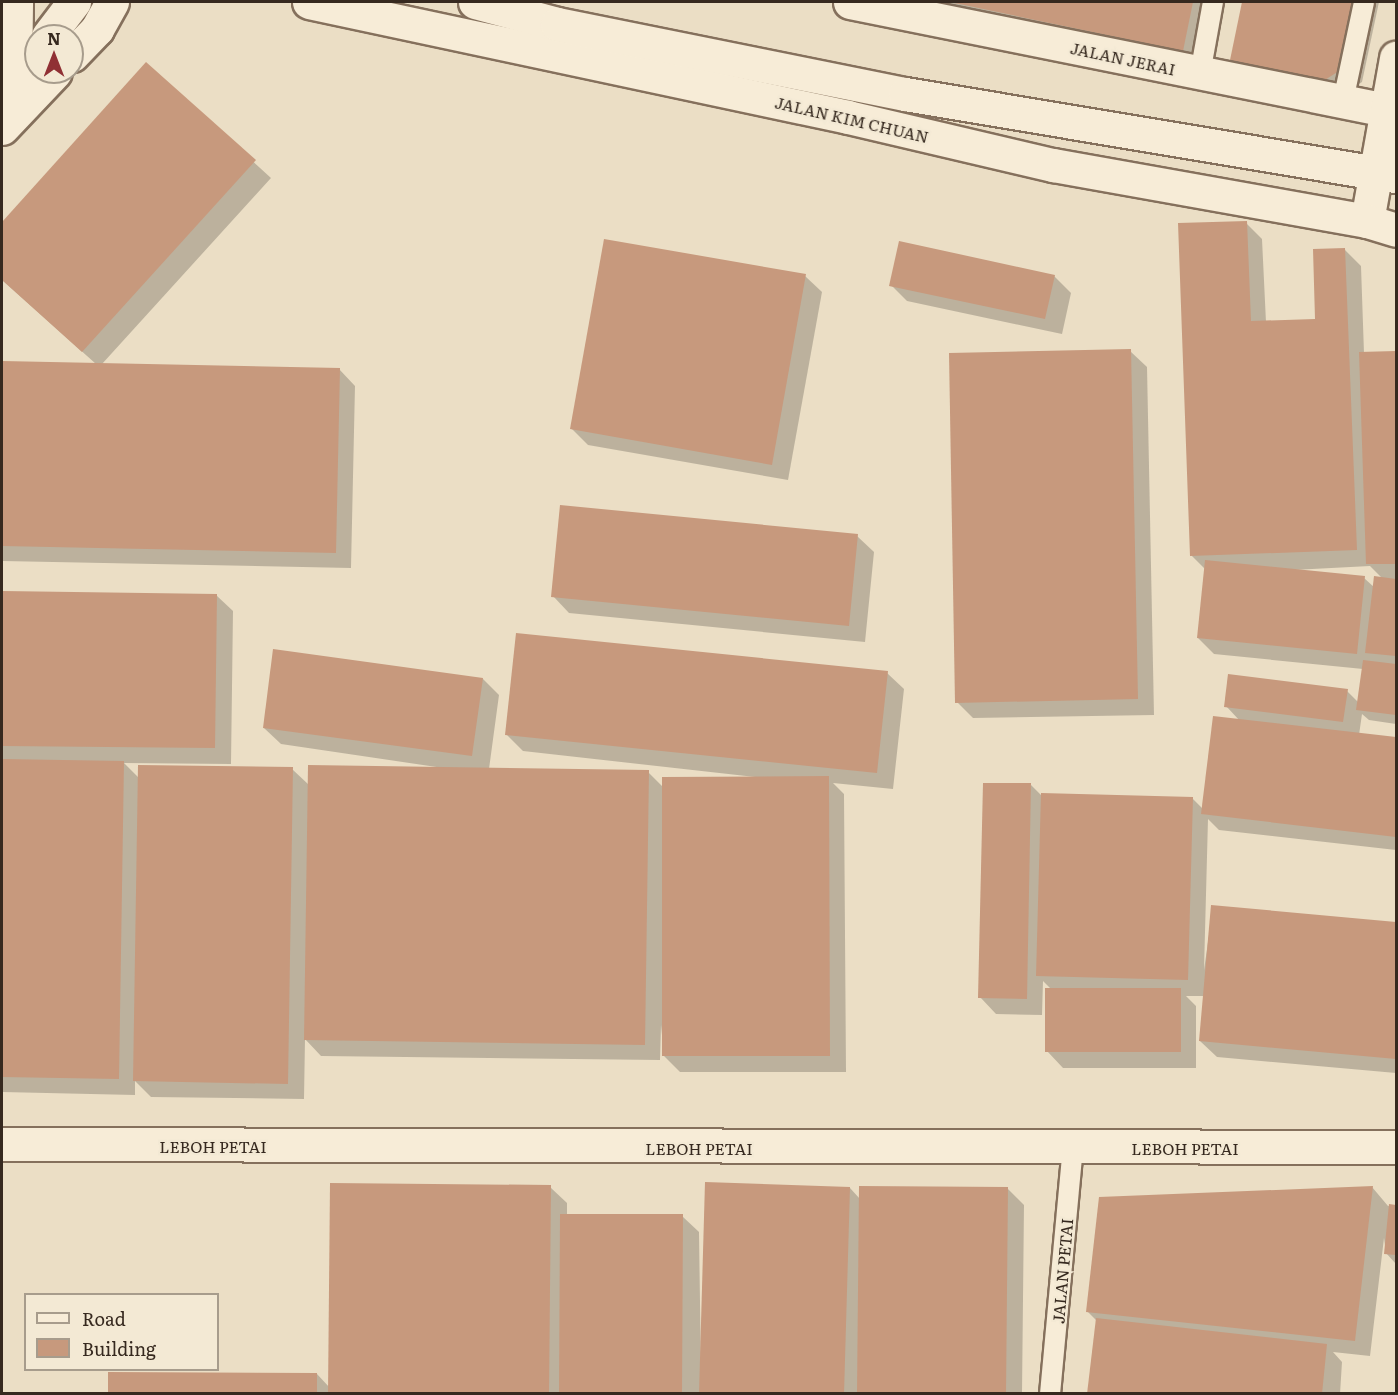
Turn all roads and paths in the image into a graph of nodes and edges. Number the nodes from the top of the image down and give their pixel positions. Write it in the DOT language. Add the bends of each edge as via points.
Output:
graph roads {
  1 [pos="16,2"];
  2 [pos="74,2"];
  3 [pos="112,2"];
  4 [pos="309,2"];
  5 [pos="475,2"];
  6 [pos="850,2"];
  7 [pos="1213,2"];
  8 [pos="1364,2"];
  9 [pos="57,24"];
  10 [pos="84,43"];
  11 [pos="1396,58"];
  12 [pos="24,65"];
  13 [pos="1200,74"];
  14 [pos="8,83"];
  15 [pos="44,84"];
  16 [pos="1343,101"];
  17 [pos="1391,110"];
  18 [pos="2,128"];
  19 [pos="1388,175"];
  20 [pos="1382,225"];
  21 [pos="2,1144"];
  22 [pos="1396,1147"];
  23 [pos="1073,1148"];
  24 [pos="1050,1394"];
  1 -- 14 [label="street"];
  2 -- 9 [label="street"];
  3 -- 10 [label="street" via="97,29"];
  4 -- 20 [label="street, JALAN KIM CHUAN" via="848,117 1053,165"];
  5 -- 19 [label="street" via="557,24 905,94"];
  6 -- 13 [label="street, JALAN JERAI"];
  7 -- 13 [label="lane"];
  8 -- 16 [label="lane"];
  11 -- 17 [label="street"];
  12 -- 14 [label="street"];
  13 -- 16 [label="street, JALAN JERAI"];
  15 -- 18 [label="street"];
  16 -- 17 [label="street, JALAN JERAI"];
  17 -- 19 [label="street"];
  19 -- 20 [label="street"];
  21 -- 23 [label="street, LEBOH PETAI"];
  22 -- 23 [label="street, LEBOH PETAI"];
  23 -- 24 [label="lane, JALAN PETAI"];
}
